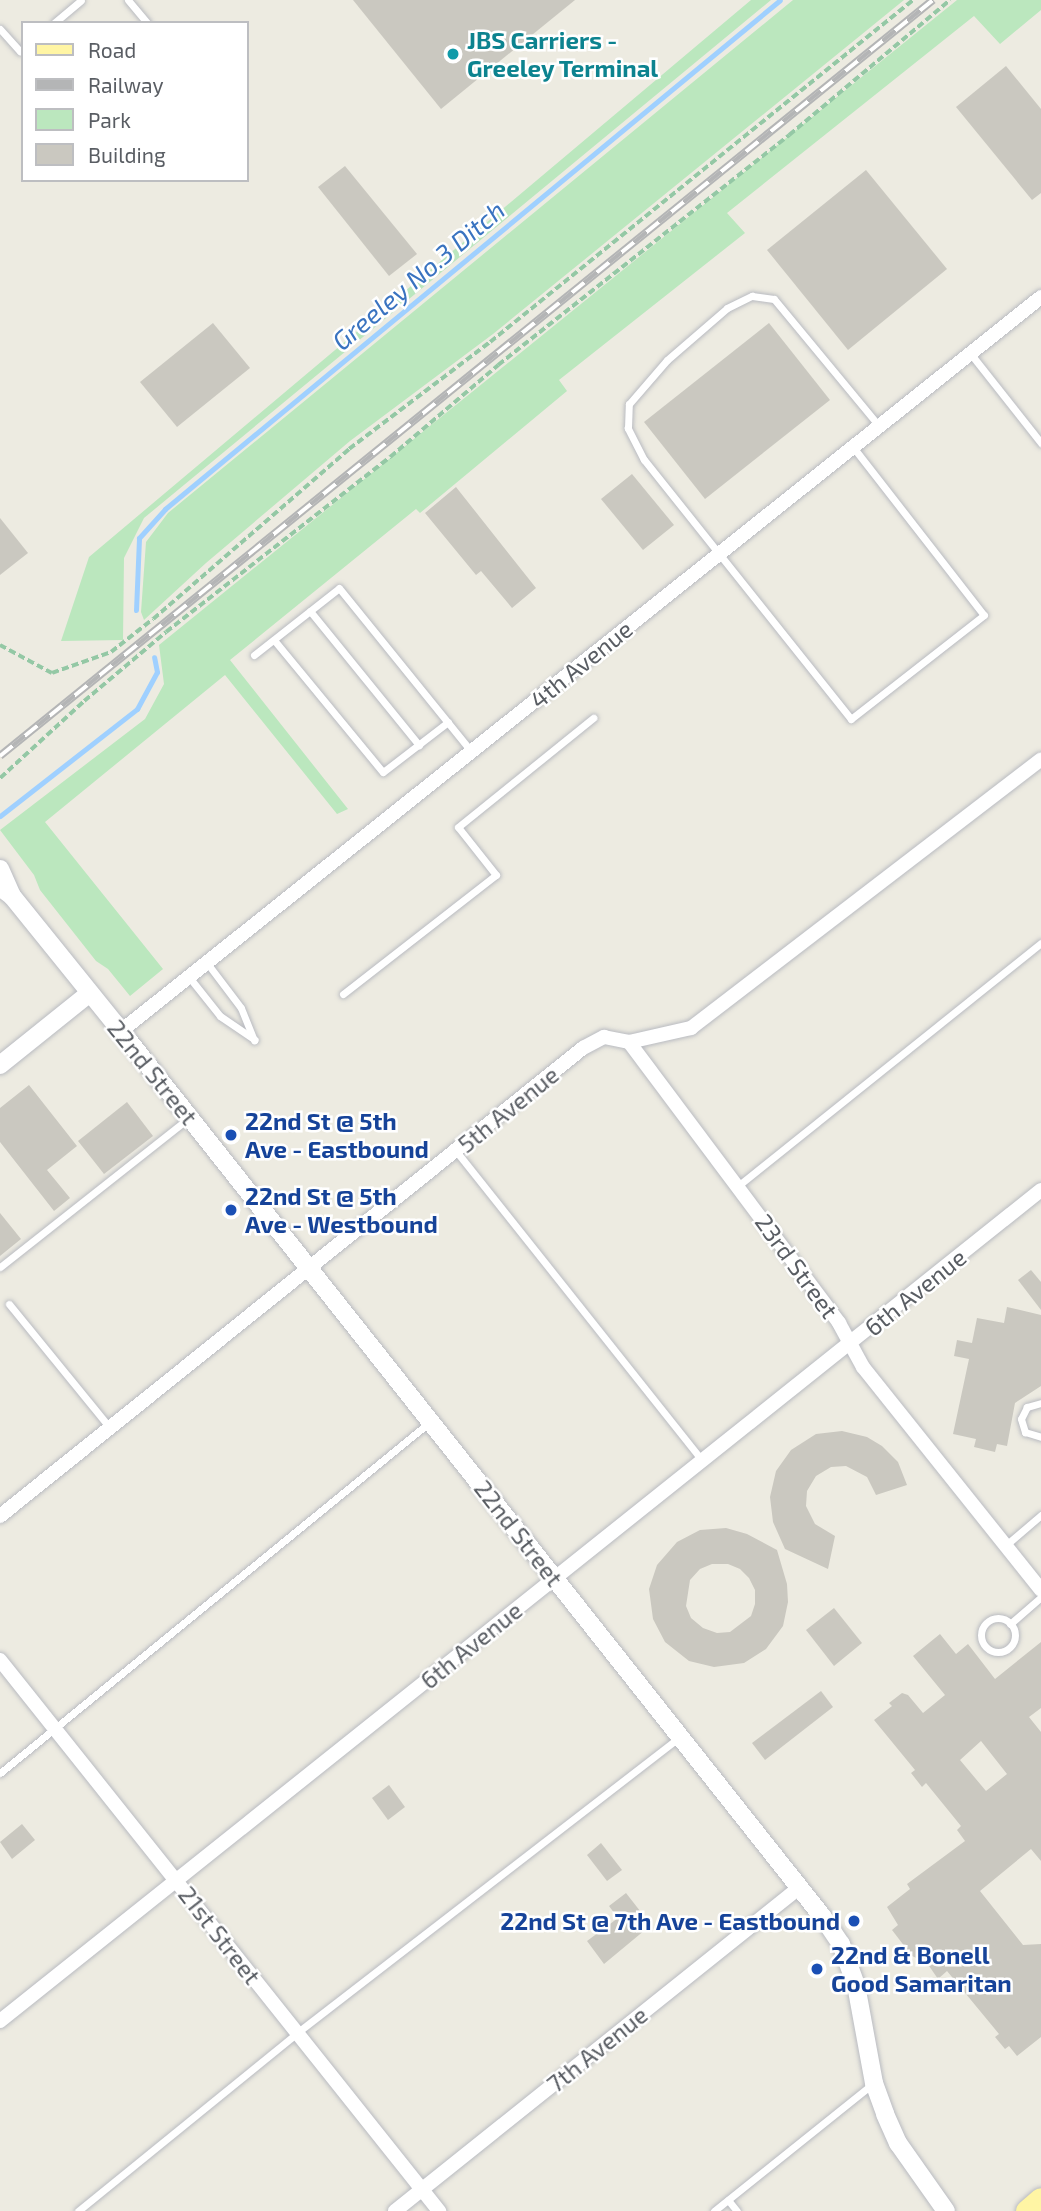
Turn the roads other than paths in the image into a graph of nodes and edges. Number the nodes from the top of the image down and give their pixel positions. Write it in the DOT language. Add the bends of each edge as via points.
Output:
graph roads {
  1 [pos="81,0"];
  2 [pos="128,0"];
  3 [pos="56,21"];
  4 [pos="145,21"];
  5 [pos="0,29"];
  6 [pos="21,50"];
  7 [pos="1040,301"];
  8 [pos="969,353"];
  9 [pos="879,426"];
  10 [pos="1041,443"];
  11 [pos="853,447"];
  12 [pos="718,555"];
  13 [pos="310,611"];
  14 [pos="274,640"];
  15 [pos="254,655"];
  16 [pos="593,718"];
  17 [pos="448,722"];
  18 [pos="419,745"];
  19 [pos="472,751"];
  20 [pos="1041,759"];
  21 [pos="0,869"];
  22 [pos="6,892"];
  23 [pos="1041,943"];
  24 [pos="207,963"];
  25 [pos="189,977"];
  26 [pos="90,993"];
  27 [pos="343,994"];
  28 [pos="121,1031"];
  29 [pos="629,1042"];
  30 [pos="0,1065"];
  31 [pos="189,1117"];
  32 [pos="456,1151"];
  33 [pos="739,1185"];
  34 [pos="1041,1190"];
  35 [pos="0,1267"];
  36 [pos="311,1269"];
  37 [pos="9,1304"];
  38 [pos="850,1344"];
  39 [pos="1041,1403"];
  40 [pos="431,1421"];
  41 [pos="110,1428"];
  42 [pos="1041,1437"];
  43 [pos="702,1461"];
  44 [pos="1041,1515"];
  45 [pos="0,1516"];
  46 [pos="1006,1545"];
  47 [pos="555,1578"];
  48 [pos="1041,1590"];
  49 [pos="1041,1597"];
  50 [pos="1010,1624"];
  51 [pos="0,1660"];
  52 [pos="55,1730"];
  53 [pos="680,1737"];
  54 [pos="0,1773"];
  55 [pos="176,1880"];
  56 [pos="800,1887"];
  57 [pos="0,2021"];
  58 [pos="298,2032"];
  59 [pos="874,2083"];
  60 [pos="422,2189"];
  61 [pos="1041,2199"];
  62 [pos="728,2200"];
  63 [pos="78,2211"];
  64 [pos="395,2211"];
  65 [pos="439,2211"];
  66 [pos="713,2211"];
  67 [pos="737,2211"];
  68 [pos="946,2211"];
  69 [pos="1027,2211"];
  1 -- 3 [label="lane"];
  2 -- 4 [label="lane"];
  5 -- 6 [label="lane"];
  7 -- 8 [label="street, 4th Avenue"];
  8 -- 9 [label="street, 4th Avenue"];
  8 -- 10 [label="lane"];
  9 -- 11 [label="street, 4th Avenue"];
  9 -- 12 [label="lane" via="774,299 752,296 727,309 667,360 629,404 628,428 644,460"];
  11 -- 12 [label="street, 4th Avenue"];
  11 -- 12 [label="lane" via="984,615 851,719"];
  12 -- 19 [label="street, 4th Avenue"];
  13 -- 14 [label="lane"];
  13 -- 17 [label="lane" via="339,588"];
  13 -- 18 [label="lane"];
  14 -- 15 [label="lane"];
  14 -- 18 [label="lane" via="383,772"];
  16 -- 27 [label="lane" via="458,827 496,875"];
  17 -- 18 [label="lane"];
  17 -- 19 [label="lane"];
  19 -- 24 [label="street, 4th Avenue"];
  20 -- 29 [label="street, 5th Avenue" via="691,1028"];
  21 -- 22 [label="street, 22nd Street"];
  22 -- 26 [label="street, 22nd Street"];
  23 -- 33 [label="lane"];
  24 -- 25 [label="street, 4th Avenue"];
  24 -- 25 [label="lane" via="241,1009 255,1040 220,1016"];
  25 -- 28 [label="street, 4th Avenue"];
  26 -- 28 [label="street, 22nd Street"];
  26 -- 30 [label="street"];
  28 -- 31 [label="street, 22nd Street"];
  29 -- 32 [label="street, 5th Avenue" via="604,1037 583,1048"];
  29 -- 33 [label="street, 23rd Street"];
  31 -- 35 [label="lane"];
  31 -- 36 [label="street, 22nd Street"];
  32 -- 36 [label="street, 5th Avenue"];
  32 -- 43 [label="lane"];
  33 -- 38 [label="street, 23rd Street"];
  34 -- 38 [label="street, 6th Avenue"];
  36 -- 40 [label="street, 22nd Street"];
  36 -- 41 [label="street, 5th Avenue"];
  37 -- 41 [label="lane"];
  38 -- 43 [label="street, 6th Avenue"];
  38 -- 46 [label="street, 23rd Street" via="863,1367"];
  39 -- 42 [label="lane" via="1027,1407 1021,1419 1025,1432"];
  40 -- 47 [label="street, 22nd Street"];
  40 -- 52 [label="lane"];
  41 -- 45 [label="street, 5th Avenue"];
  43 -- 47 [label="street, 6th Avenue"];
  44 -- 46 [label="lane"];
  46 -- 48 [label="street, 23rd Street"];
  47 -- 53 [label="street, 22nd Street"];
  47 -- 55 [label="street, 6th Avenue"];
  49 -- 50 [label="lane"];
  50 -- 50 [label="lane" via="1015,1634 1012,1645 1003,1651 987,1648 981,1634 986,1624 995,1618"];
  51 -- 52 [label="street, 21st Street"];
  52 -- 54 [label="lane"];
  52 -- 55 [label="street, 21st Street"];
  53 -- 56 [label="street, 22nd Street"];
  53 -- 58 [label="lane"];
  55 -- 57 [label="street, 6th Avenue"];
  55 -- 58 [label="street, 21st Street"];
  56 -- 59 [label="street, 22nd Street" via="841,1944 859,1997"];
  56 -- 60 [label="street, 7th Avenue"];
  58 -- 60 [label="street, 21st Street"];
  58 -- 63 [label="lane"];
  59 -- 62 [label="lane"];
  59 -- 68 [label="street, 22nd Street" via="898,2143"];
  60 -- 64 [label="street, 7th Avenue"];
  60 -- 65 [label="street, 21st Street"];
  61 -- 69 [label="main road"];
  62 -- 66 [label="lane"];
  62 -- 67 [label="lane"];
}
